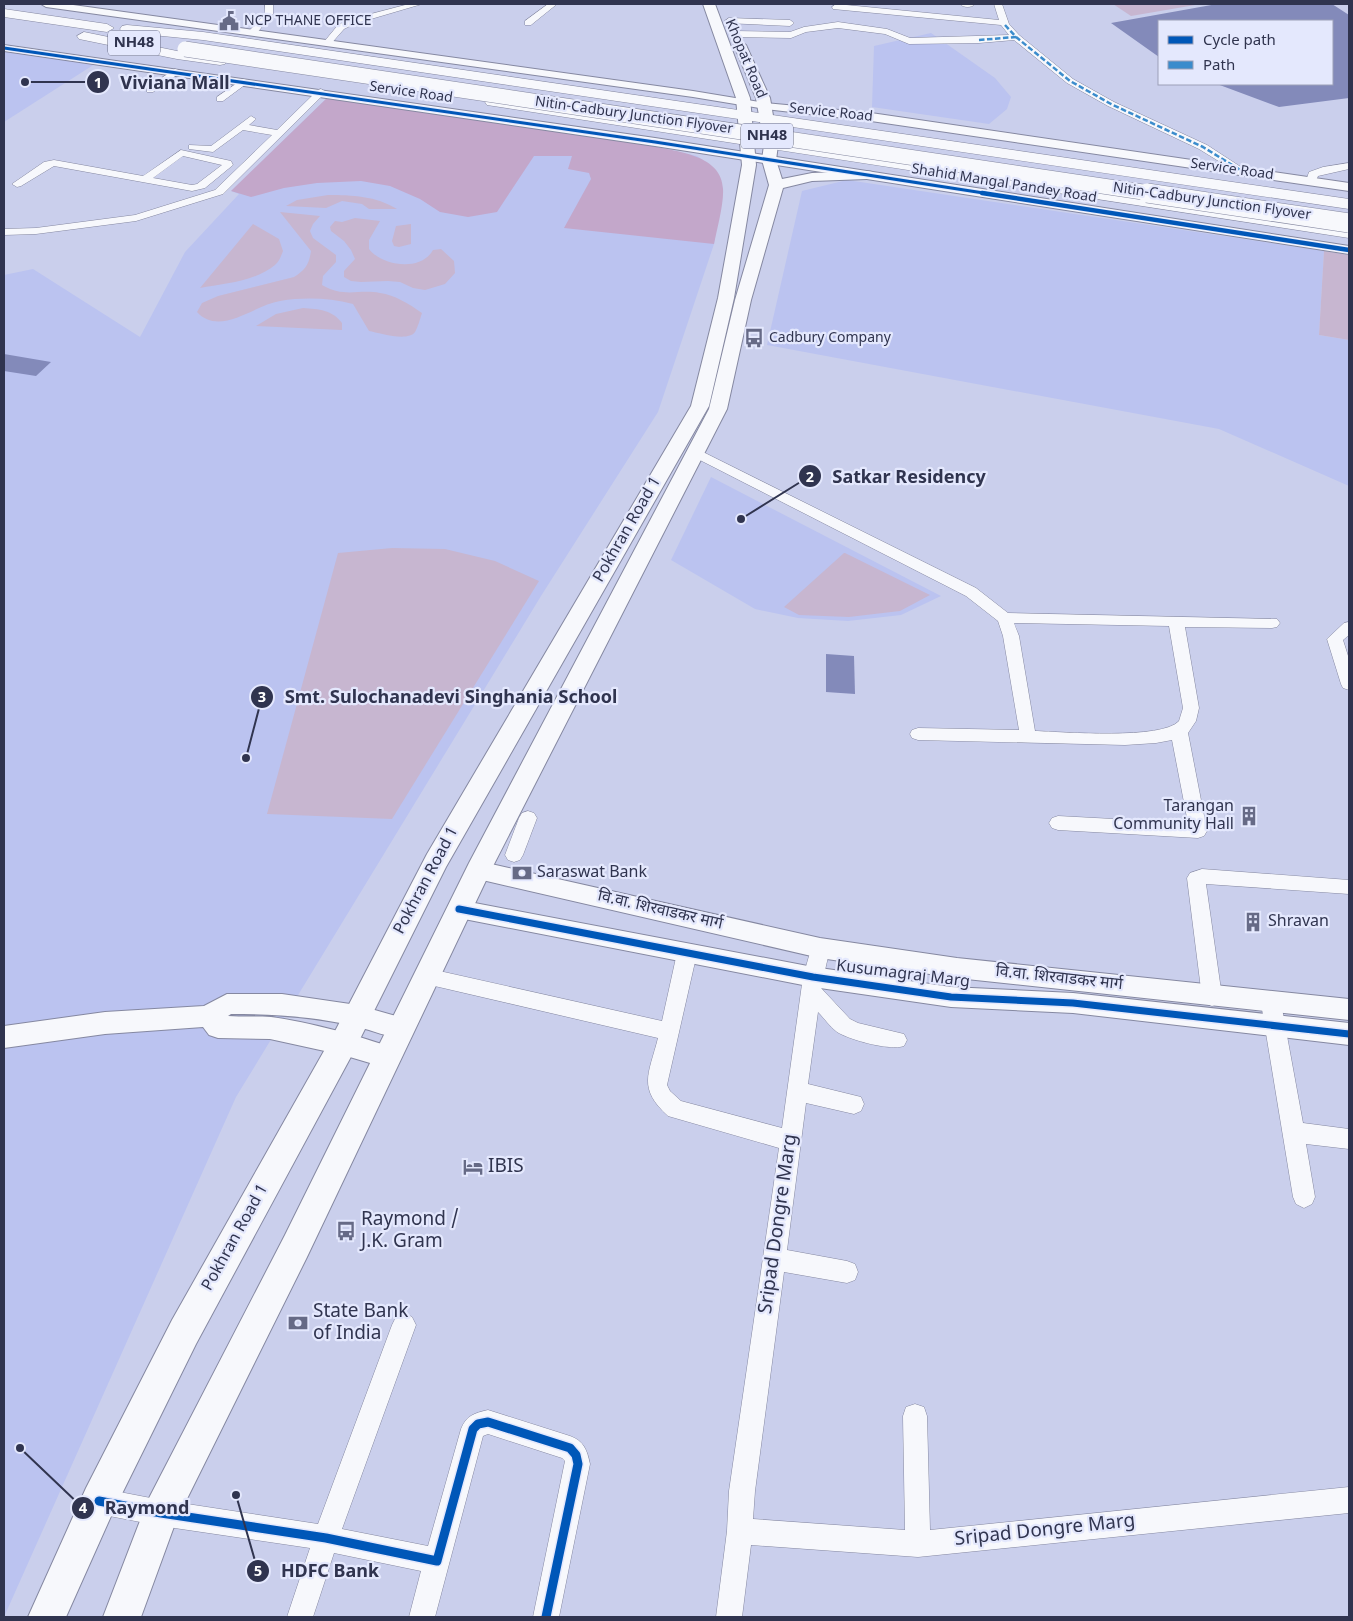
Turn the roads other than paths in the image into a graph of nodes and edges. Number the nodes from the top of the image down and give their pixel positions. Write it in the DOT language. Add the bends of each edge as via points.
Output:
graph roads {
  1 [pos="46,4"];
  2 [pos="269,4"];
  3 [pos="418,4"];
  4 [pos="553,4"];
  5 [pos="710,4"];
  6 [pos="722,4"];
  7 [pos="964,4"];
  8 [pos="971,4"];
  9 [pos="998,4"];
  10 [pos="836,7"];
  11 [pos="4,13"];
  12 [pos="528,23"];
  13 [pos="790,23"];
  14 [pos="1005,23"];
  15 [pos="4,25"];
  16 [pos="98,26"];
  17 [pos="732,29"];
  18 [pos="253,32"];
  19 [pos="768,33"];
  20 [pos="84,36"];
  21 [pos="1016,36"];
  22 [pos="327,43"];
  23 [pos="4,44"];
  24 [pos="190,46"];
  25 [pos="4,48"];
  26 [pos="163,70"];
  27 [pos="175,72"];
  28 [pos="243,82"];
  29 [pos="150,90"];
  30 [pos="321,92"];
  31 [pos="220,99"];
  32 [pos="251,119"];
  33 [pos="240,127"];
  34 [pos="756,130"];
  35 [pos="279,133"];
  36 [pos="655,142"];
  37 [pos="179,149"];
  38 [pos="1349,166"];
  39 [pos="1242,171"];
  40 [pos="867,174"];
  41 [pos="145,180"];
  42 [pos="1311,181"];
  43 [pos="206,182"];
  44 [pos="17,184"];
  45 [pos="776,185"];
  46 [pos="226,186"];
  47 [pos="1349,187"];
  48 [pos="1349,204"];
  49 [pos="1349,212"];
  50 [pos="1349,223"];
  51 [pos="1287,224"];
  52 [pos="4,232"];
  53 [pos="1349,233"];
  54 [pos="1272,238"];
  55 [pos="1349,250"];
  56 [pos="735,299"];
  57 [pos="697,453"];
  58 [pos="1005,618"];
  59 [pos="1176,622"];
  60 [pos="1272,623"];
  61 [pos="1349,627"];
  62 [pos="1349,684"];
  63 [pos="521,715"];
  64 [pos="554,724"];
  65 [pos="1179,731"];
  66 [pos="918,734"];
  67 [pos="1028,737"];
  68 [pos="524,817"];
  69 [pos="1058,823"];
  70 [pos="514,855"];
  71 [pos="478,870"];
  72 [pos="1349,887"];
  73 [pos="459,909"];
  74 [pos="820,948"];
  75 [pos="687,953"];
  76 [pos="426,976"];
  77 [pos="812,984"];
  78 [pos="1212,997"];
  79 [pos="1136,999"];
  80 [pos="1272,1002"];
  81 [pos="1349,1010"];
  82 [pos="208,1016"];
  83 [pos="357,1016"];
  84 [pos="1275,1026"];
  85 [pos="402,1028"];
  86 [pos="669,1032"];
  87 [pos="1349,1034"];
  88 [pos="4,1037"];
  89 [pos="897,1040"];
  90 [pos="343,1044"];
  91 [pos="387,1057"];
  92 [pos="798,1091"];
  93 [pos="854,1104"];
  94 [pos="1294,1132"];
  95 [pos="1349,1140"];
  96 [pos="791,1141"];
  97 [pos="1304,1197"];
  98 [pos="774,1259"];
  99 [pos="847,1272"];
  100 [pos="404,1325"];
  101 [pos="914,1416"];
  102 [pos="1349,1500"];
  103 [pos="99,1501"];
  104 [pos="161,1513"];
  105 [pos="740,1531"];
  106 [pos="326,1538"];
  107 [pos="918,1544"];
  108 [pos="437,1561"];
  109 [pos="47,1617"];
  110 [pos="122,1617"];
  111 [pos="300,1617"];
  112 [pos="422,1617"];
  113 [pos="546,1617"];
  114 [pos="729,1617"];
  1 -- 18 [label="street, Service Road"];
  2 -- 18 [label="street" via="269,14"];
  3 -- 22 [label="street" via="350,22"];
  4 -- 12 [label="street"];
  5 -- 34 [label="main road, Khopat Road"];
  6 -- 17 [label="main road, Khopat Road"];
  7 -- 8 [label="street"];
  9 -- 14 [label="street"];
  10 -- 14 [label="street"];
  11 -- 16 [label="highway, NH48"];
  13 -- 17 [label="street"];
  14 -- 21 [label="street"];
  15 -- 20 [label="highway, NH48"];
  16 -- 24 [label="highway, NH48"];
  16 -- 34 [label="highway" via="203,36"];
  17 -- 19 [label="street"];
  17 -- 21 [label="street" via="791,35 838,25 887,32 909,41"];
  17 -- 34 [label="main road, Khopat Road"];
  18 -- 22 [label="street, Service Road"];
  20 -- 24 [label="highway, NH48"];
  20 -- 34 [label="highway" via="177,55"];
  21 -- 39 [label="street" via="1070,81 1203,147"];
  22 -- 34 [label="street, Service Road"];
  23 -- 26 [label="street, Service Road" via="159,66"];
  24 -- 49 [label="highway, Nitin-Cadbury Junction Flyover / NH48"];
  24 -- 50 [label="highway, Nitin-Cadbury Junction Flyover / NH48, bridge"];
  25 -- 26 [label="street, Service Road"];
  26 -- 27 [label="street, Service Road"];
  27 -- 28 [label="street, Service Road"];
  27 -- 29 [label="street"];
  28 -- 30 [label="street, Service Road"];
  28 -- 31 [label="street"];
  30 -- 35 [label="street"];
  30 -- 36 [label="street, Service Road"];
  32 -- 33 [label="street"];
  33 -- 35 [label="street"];
  33 -- 37 [label="street" via="213,149"];
  34 -- 36 [label="street, Shahid Mangal Pandey Road"];
  34 -- 39 [label="street, Service Road" via="889,120"];
  34 -- 40 [label="street, Shahid Mangal Pandey Road"];
  34 -- 45 [label="main road"];
  34 -- 48 [label="highway"];
  34 -- 51 [label="highway"];
  34 -- 56 [label="main road, Pokhran Road 1" via="749,165"];
  35 -- 46 [label="street"];
  37 -- 41 [label="street"];
  37 -- 43 [label="street" via="227,163"];
  38 -- 42 [label="street" via="1323,170 1313,174"];
  39 -- 42 [label="street, Service Road"];
  40 -- 45 [label="main road" via="812,177"];
  40 -- 54 [label="street, Shahid Mangal Pandey Road"];
  41 -- 43 [label="street" via="192,188"];
  41 -- 44 [label="street" via="54,163"];
  42 -- 47 [label="street, Service Road"];
  43 -- 46 [label="street"];
  45 -- 56 [label="main road, Pokhran Road 1"];
  46 -- 52 [label="street" via="219,192 136,218"];
  51 -- 53 [label="highway"];
  51 -- 54 [label="highway"];
  54 -- 55 [label="street, Shahid Mangal Pandey Road"];
  56 -- 57 [label="main road, Pokhran Road 1" via="718,409"];
  56 -- 63 [label="main road, Pokhran Road 1" via="700,406"];
  57 -- 58 [label="street" via="971,592"];
  57 -- 64 [label="main road, Pokhran Road 1"];
  58 -- 59 [label="street"];
  58 -- 67 [label="street"];
  59 -- 60 [label="street"];
  59 -- 65 [label="street" via="1191,708 1185,726"];
  61 -- 62 [label="street" via="1335,639"];
  63 -- 64 [label="main road"];
  63 -- 83 [label="main road, Pokhran Road 1" via="436,861"];
  64 -- 68 [label="main road, Pokhran Road 1"];
  65 -- 67 [label="street" via="1126,739"];
  65 -- 69 [label="street" via="1198,831"];
  66 -- 67 [label="street"];
  68 -- 70 [label="street"];
  68 -- 71 [label="main road, Pokhran Road 1"];
  71 -- 73 [label="main road, Pokhran Road 1"];
  71 -- 74 [label="street, वि.वा. शिरवाडकर मार्ग"];
  72 -- 78 [label="street" via="1196,878"];
  73 -- 75 [label="street, Kusumagraj Marg"];
  73 -- 76 [label="main road, Pokhran Road 1"];
  74 -- 77 [label="street, Sripad Dongre Marg"];
  74 -- 79 [label="street, वि.वा. शिरवाडकर मार्ग"];
  75 -- 77 [label="street, Kusumagraj Marg"];
  75 -- 86 [label="street"];
  76 -- 85 [label="main road, Pokhran Road 1"];
  76 -- 86 [label="street"];
  77 -- 79 [label="street, Kusumagraj Marg" via="952,997 1073,1003"];
  77 -- 89 [label="street" via="843,1026"];
  77 -- 92 [label="street, Sripad Dongre Marg"];
  78 -- 79 [label="street, वि.वा. शिरवाडकर मार्ग"];
  78 -- 80 [label="street, वि.वा. शिरवाडकर मार्ग"];
  79 -- 84 [label="street, Kusumagraj Marg"];
  80 -- 81 [label="street, वि.वा. शिरवाडकर मार्ग"];
  80 -- 84 [label="street"];
  82 -- 83 [label="street" via="227,1004 282,1004"];
  82 -- 88 [label="street" via="105,1023"];
  82 -- 90 [label="street" via="218,1027 270,1028"];
  83 -- 85 [label="street"];
  83 -- 90 [label="main road, Pokhran Road 1"];
  84 -- 87 [label="street, Kusumagraj Marg"];
  84 -- 94 [label="street"];
  85 -- 91 [label="main road, Pokhran Road 1"];
  86 -- 96 [label="street" via="657,1085 669,1105"];
  90 -- 91 [label="street"];
  90 -- 103 [label="main road, Pokhran Road 1" via="184,1332"];
  91 -- 104 [label="main road, Pokhran Road 1"];
  92 -- 93 [label="street"];
  92 -- 96 [label="street, Sripad Dongre Marg"];
  94 -- 95 [label="street"];
  94 -- 97 [label="street"];
  96 -- 98 [label="street, Sripad Dongre Marg"];
  98 -- 99 [label="street"];
  98 -- 105 [label="street, Sripad Dongre Marg" via="742,1491"];
  100 -- 106 [label="street"];
  101 -- 107 [label="street"];
  102 -- 107 [label="street, Sripad Dongre Marg"];
  103 -- 104 [label="street"];
  103 -- 109 [label="main road, Pokhran Road 1"];
  104 -- 106 [label="street"];
  104 -- 110 [label="main road, Pokhran Road 1"];
  105 -- 107 [label="street, Sripad Dongre Marg"];
  105 -- 114 [label="street, Sripad Dongre Marg"];
  106 -- 108 [label="street"];
  106 -- 111 [label="street"];
  108 -- 112 [label="street"];
  108 -- 113 [label="street" via="473,1429 478,1424 488,1422 570,1448 578,1464"];
}
